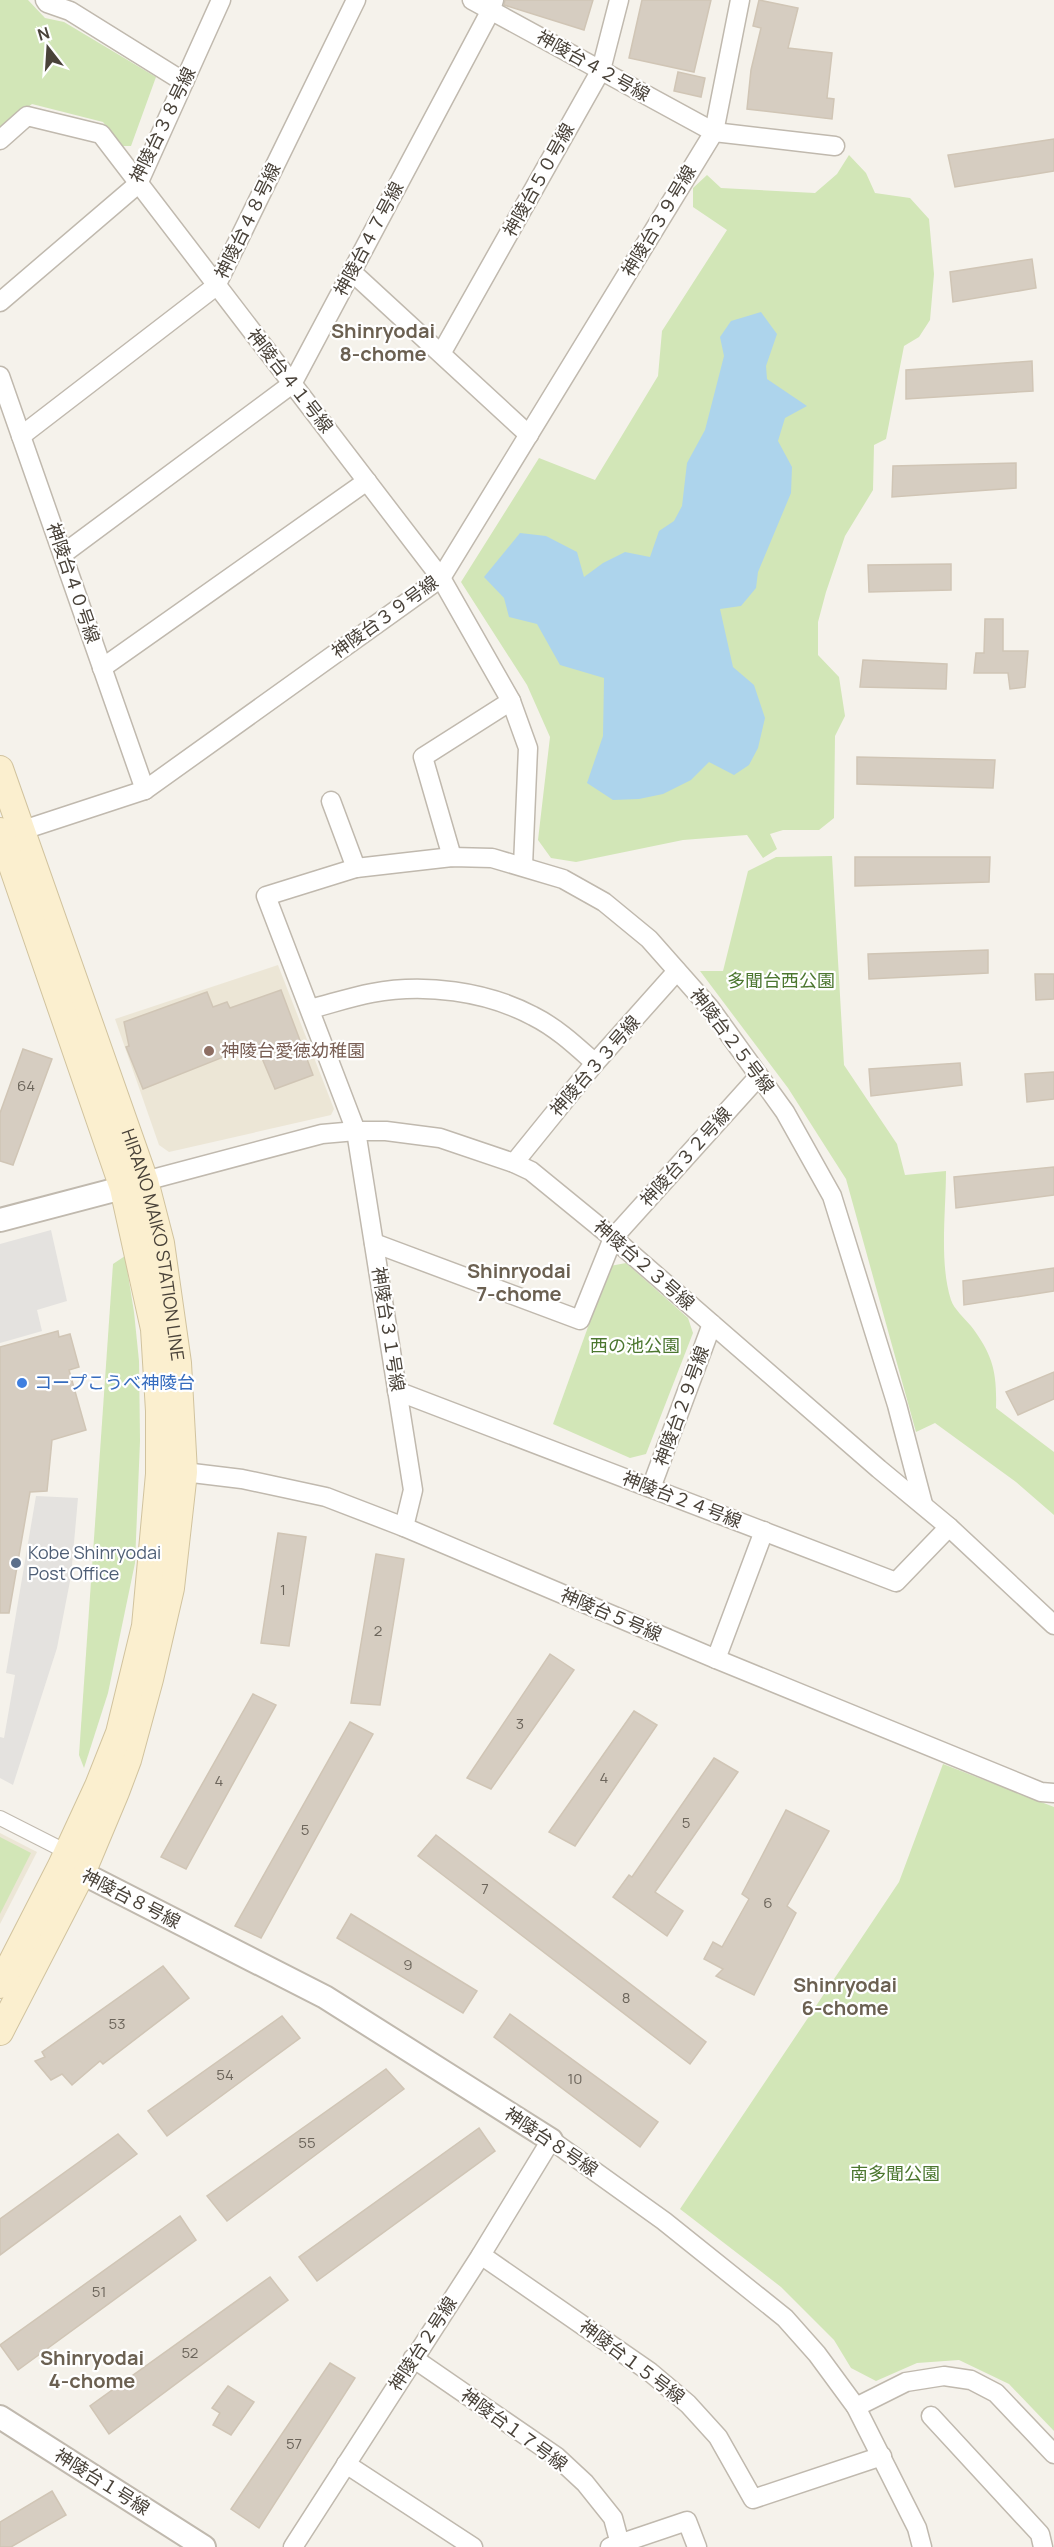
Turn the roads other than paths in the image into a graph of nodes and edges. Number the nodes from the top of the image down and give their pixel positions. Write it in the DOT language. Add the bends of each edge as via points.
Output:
graph roads {
  1 [pos="45,0"];
  2 [pos="221,0"];
  3 [pos="356,0"];
  4 [pos="472,0"];
  5 [pos="619,0"];
  6 [pos="740,0"];
  7 [pos="492,5"];
  8 [pos="601,70"];
  9 [pos="184,82"];
  10 [pos="714,132"];
  11 [pos="0,140"];
  12 [pos="835,146"];
  13 [pos="138,184"];
  14 [pos="352,272"];
  15 [pos="216,286"];
  16 [pos="0,302"];
  17 [pos="442,352"];
  18 [pos="0,376"];
  19 [pos="292,384"];
  20 [pos="529,435"];
  21 [pos="21,436"];
  22 [pos="366,481"];
  23 [pos="63,554"];
  24 [pos="441,578"];
  25 [pos="102,668"];
  26 [pos="512,701"];
  27 [pos="0,769"];
  28 [pos="145,789"];
  29 [pos="331,801"];
  30 [pos="7,833"];
  31 [pos="453,857"];
  32 [pos="523,866"];
  33 [pos="356,868"];
  34 [pos="266,896"];
  35 [pos="677,971"];
  36 [pos="310,1009"];
  37 [pos="595,1063"];
  38 [pos="759,1076"];
  39 [pos="356,1131"];
  40 [pos="514,1162"];
  41 [pos="134,1185"];
  42 [pos="0,1221"];
  43 [pos="613,1238"];
  44 [pos="374,1243"];
  45 [pos="712,1324"];
  46 [pos="397,1391"];
  47 [pos="172,1473"];
  48 [pos="651,1488"];
  49 [pos="923,1504"];
  50 [pos="404,1527"];
  51 [pos="949,1527"];
  52 [pos="764,1531"];
  53 [pos="1054,1625"];
  54 [pos="716,1659"];
  55 [pos="1054,1793"];
  56 [pos="0,1818"];
  57 [pos="70,1864"];
  58 [pos="0,1985"];
  59 [pos="0,2031"];
  60 [pos="551,2140"];
  61 [pos="481,2255"];
  62 [pos="413,2358"];
  63 [pos="856,2407"];
  64 [pos="931,2416"];
  65 [pos="0,2417"];
  66 [pos="1054,2454"];
  67 [pos="882,2456"];
  68 [pos="346,2464"];
  69 [pos="615,2545"];
  70 [pos="204,2547"];
  71 [pos="293,2547"];
  72 [pos="473,2547"];
  73 [pos="697,2547"];
  74 [pos="922,2547"];
  75 [pos="1043,2547"];
  1 -- 9 [label="street" via="70,11"];
  2 -- 9 [label="street, 神陵台３８号線"];
  3 -- 15 [label="street, 神陵台４８号線"];
  4 -- 7 [label="street, 神陵台４２号線"];
  5 -- 8 [label="street, 神陵台５０号線"];
  6 -- 10 [label="street, 神陵台３９号線"];
  7 -- 8 [label="street, 神陵台４２号線"];
  7 -- 14 [label="street, 神陵台４７号線"];
  8 -- 10 [label="street, 神陵台４２号線"];
  8 -- 17 [label="street, 神陵台５０号線"];
  9 -- 13 [label="street, 神陵台３８号線"];
  10 -- 12 [label="street"];
  10 -- 20 [label="street, 神陵台３９号線"];
  11 -- 13 [label="street, 神陵台４１号線" via="27,116 101,134"];
  13 -- 15 [label="street, 神陵台４１号線"];
  13 -- 16 [label="street, 神陵台３８号線"];
  14 -- 17 [label="street"];
  14 -- 19 [label="street, 神陵台４７号線"];
  15 -- 19 [label="street, 神陵台４１号線"];
  15 -- 21 [label="street, 神陵台４８号線"];
  17 -- 20 [label="street"];
  18 -- 21 [label="street, 神陵台４０号線"];
  19 -- 22 [label="street, 神陵台４１号線"];
  19 -- 23 [label="street, 神陵台４７号線"];
  20 -- 24 [label="street, 神陵台３９号線"];
  21 -- 23 [label="street, 神陵台４０号線"];
  22 -- 24 [label="street, 神陵台４１号線"];
  22 -- 25 [label="street"];
  23 -- 25 [label="street, 神陵台４０号線"];
  24 -- 26 [label="street, 神陵台４１号線"];
  24 -- 28 [label="street, 神陵台３９号線"];
  25 -- 28 [label="street, 神陵台４０号線"];
  26 -- 31 [label="street" via="423,757"];
  26 -- 32 [label="street, 神陵台４１号線" via="528,748"];
  27 -- 30 [label="main road, HIRANO MAIKO STATION LINE"];
  28 -- 30 [label="street, 神陵台３９号線"];
  29 -- 33 [label="street"];
  30 -- 41 [label="main road, HIRANO MAIKO STATION LINE"];
  31 -- 32 [label="street, 神陵台２５号線" via="492,858"];
  31 -- 33 [label="street, 神陵台２５号線"];
  32 -- 35 [label="street, 神陵台２５号線" via="563,879 604,902 649,939"];
  33 -- 34 [label="street, 神陵台２５号線"];
  34 -- 36 [label="street, 神陵台３１号線"];
  35 -- 37 [label="street, 神陵台３３号線"];
  35 -- 38 [label="street, 神陵台２５号線" via="710,1008"];
  36 -- 37 [label="street" via="372,993 431,988 484,997 533,1015 564,1035"];
  36 -- 39 [label="street, 神陵台３１号線"];
  37 -- 40 [label="street, 神陵台３３号線"];
  38 -- 43 [label="street, 神陵台３２号線"];
  38 -- 49 [label="street, 神陵台２５号線" via="785,1112 832,1196 897,1405"];
  39 -- 40 [label="street, 神陵台２３号線" via="440,1138"];
  39 -- 41 [label="street, 神陵台２３号線" via="322,1134"];
  39 -- 44 [label="street, 神陵台３１号線"];
  40 -- 43 [label="street, 神陵台２３号線" via="531,1171"];
  41 -- 42 [label="street"];
  41 -- 47 [label="main road, HIRANO MAIKO STATION LINE" via="161,1243 178,1363"];
  43 -- 44 [label="street" via="580,1320"];
  43 -- 45 [label="street, 神陵台２３号線"];
  44 -- 46 [label="street, 神陵台３１号線"];
  45 -- 48 [label="street, 神陵台２９号線"];
  45 -- 49 [label="street, 神陵台２３号線"];
  46 -- 48 [label="street, 神陵台２４号線"];
  46 -- 50 [label="street, 神陵台３１号線" via="413,1490"];
  47 -- 50 [label="street, 神陵台５号線" via="242,1479 326,1497"];
  47 -- 57 [label="main road, HIRANO MAIKO STATION LINE" via="171,1588 150,1679 128,1760"];
  48 -- 52 [label="street, 神陵台２４号線"];
  49 -- 51 [label="street, 神陵台２３号線"];
  50 -- 54 [label="street, 神陵台５号線"];
  51 -- 52 [label="street, 神陵台２４号線" via="896,1582"];
  51 -- 53 [label="street, 神陵台２３号線"];
  52 -- 54 [label="street"];
  54 -- 55 [label="street, 神陵台５号線" via="1041,1792"];
  56 -- 57 [label="street"];
  57 -- 58 [label="main road, HIRANO MAIKO STATION LINE"];
  57 -- 59 [label="main road, HIRANO MAIKO STATION LINE"];
  57 -- 60 [label="street, 神陵台８号線" via="325,1997"];
  60 -- 61 [label="street, 神陵台２号線"];
  60 -- 63 [label="street, 神陵台８号線" via="664,2221 770,2305 817,2354"];
  61 -- 62 [label="street, 神陵台２号線"];
  61 -- 67 [label="street, 神陵台１５号線" via="650,2372 688,2404 718,2437 753,2499"];
  62 -- 68 [label="street, 神陵台２号線"];
  62 -- 69 [label="street, 神陵台１７号線" via="557,2457 585,2483 613,2518"];
  63 -- 66 [label="street" via="906,2382 944,2376 971,2380 996,2393"];
  63 -- 67 [label="street, 神陵台８号線"];
  64 -- 75 [label="street" via="1040,2534"];
  65 -- 70 [label="street, 神陵台１号線"];
  67 -- 74 [label="street, 神陵台８号線" via="917,2528"];
  68 -- 71 [label="street, 神陵台２号線"];
  68 -- 72 [label="street"];
  69 -- 73 [label="street" via="687,2521"];
}
